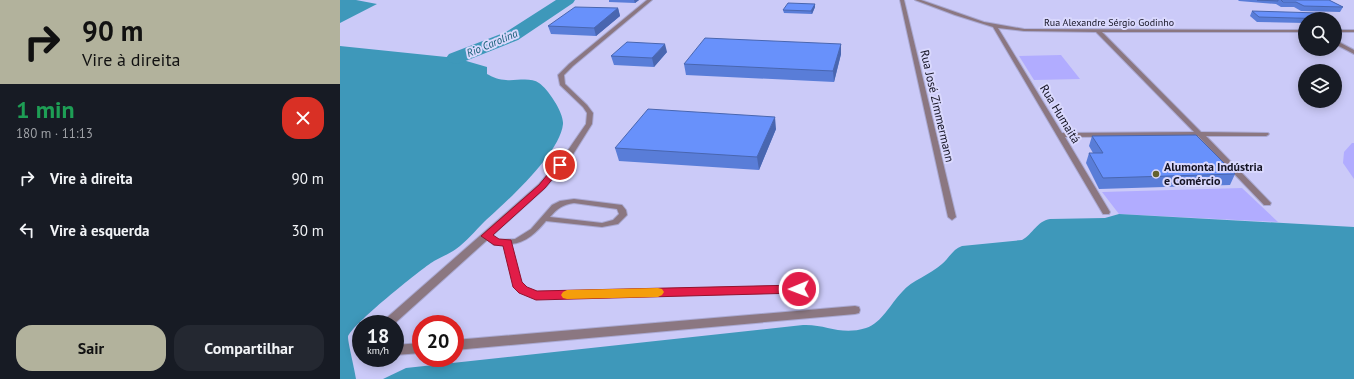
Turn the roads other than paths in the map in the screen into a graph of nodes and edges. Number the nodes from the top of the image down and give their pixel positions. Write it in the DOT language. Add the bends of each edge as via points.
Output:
graph roads {
  1 [pos="650,0"];
  2 [pos="902,0"];
  3 [pos="917,0"];
  4 [pos="996,26"];
  5 [pos="1098,31"];
  6 [pos="1298,31"];
  7 [pos="1342,31"];
  8 [pos="1354,31"];
  9 [pos="1342,46"];
  10 [pos="1354,52"];
  11 [pos="1200,134"];
  12 [pos="1266,134"];
  13 [pos="1060,136"];
  14 [pos="1267,203"];
  15 [pos="1106,212"];
  16 [pos="952,217"];
  17 [pos="546,219"];
  18 [pos="486,236"];
  19 [pos="507,243"];
  20 [pos="799,289"];
  21 [pos="856,310"];
  22 [pos="397,315"];
  23 [pos="464,344"];
  1 -- 18 [label="street" via="561,75 562,84 590,113 589,124 569,154 542,186"];
  2 -- 16 [label="street, Rua José Zimmermann"];
  3 -- 4 [label="street, Rua Alexandre Sérgio Godinho"];
  4 -- 5 [label="street, Rua Alexandre Sérgio Godinho" via="1029,31"];
  4 -- 13 [label="street, Rua Humaitá"];
  5 -- 6 [label="street, Rua Alexandre Sérgio Godinho"];
  5 -- 11 [label="street"];
  7 -- 8 [label="street"];
  9 -- 10 [label="street"];
  11 -- 12 [label="street"];
  11 -- 13 [label="street"];
  11 -- 14 [label="street"];
  13 -- 15 [label="street, Rua Humaitá"];
  17 -- 17 [label="lane" via="555,208 574,201 619,207 623,215 615,222 602,225"];
  17 -- 19 [label="lane" via="526,237"];
  18 -- 19 [label="lane" via="497,243"];
  18 -- 22 [label="street"];
  19 -- 20 [label="lane" via="517,284 523,290 536,295"];
  21 -- 23 [label="street"];
}
